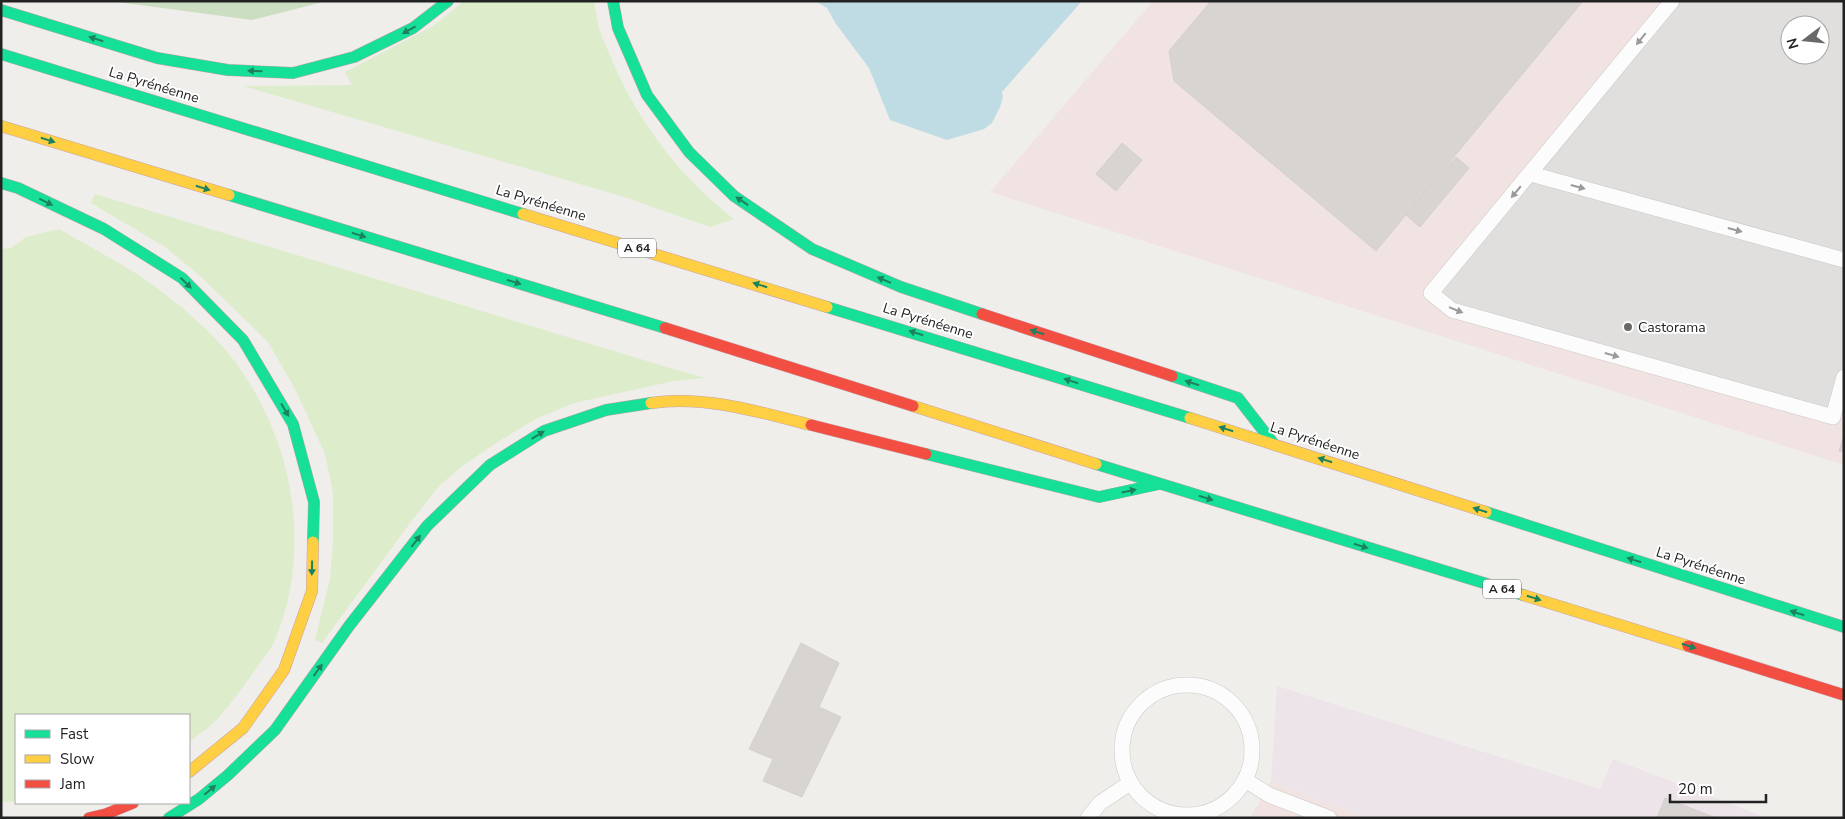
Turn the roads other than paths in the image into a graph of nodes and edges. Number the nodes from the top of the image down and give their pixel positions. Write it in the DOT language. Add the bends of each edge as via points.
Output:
graph roads {
  1 [pos="448,1"];
  2 [pos="613,1"];
  3 [pos="1672,1"];
  4 [pos="1,10"];
  5 [pos="1,54"];
  6 [pos="1,126"];
  7 [pos="1531,174"];
  8 [pos="1,183"];
  9 [pos="1844,260"];
  10 [pos="1844,377"];
  11 [pos="1273,443"];
  12 [pos="1159,484"];
  13 [pos="1844,628"];
  14 [pos="1844,695"];
  15 [pos="190,771"];
  16 [pos="1245,780"];
  17 [pos="1130,783"];
  18 [pos="131,804"];
  19 [pos="89,818"];
  20 [pos="169,818"];
  21 [pos="1088,818"];
  22 [pos="1329,818"];
  1 -- 4 [label="highway, one-way" via="413,28 354,57 293,73 228,70 157,58"];
  11 -- 2 [label="highway, one-way" via="1238,398 901,287 804,244 734,196 689,152 647,95 618,28"];
  3 -- 7 [label="lane, one-way"];
  11 -- 5 [label="highway, La Pyrénéenne / A 64, one-way"];
  6 -- 12 [label="highway, A 64, one-way" via="567,297"];
  7 -- 9 [label="lane, one-way"];
  7 -- 10 [label="lane, one-way" via="1431,293 1452,310 1833,418"];
  8 -- 15 [label="highway, one-way" via="104,229 182,278 243,340 293,424 314,502 312,591 284,670 243,728"];
  13 -- 11 [label="highway, La Pyrénéenne / A 64, one-way"];
  12 -- 14 [label="highway, A 64, one-way"];
  20 -- 12 [label="highway, one-way" via="221,781 275,730 349,626 427,526 490,465 544,431 606,410 667,401 729,405 1099,498"];
  16 -- 17 [label="lane" via="1233,796 1217,808 1198,814 1178,815 1143,798"];
  16 -- 17 [label="lane" via="1251,759 1251,736 1242,716 1228,699 1208,688 1186,684 1164,689 1144,700 1130,718 1122,739 1123,762"];
  16 -- 22 [label="lane" via="1269,795"];
  17 -- 21 [label="lane" via="1100,803"];
  18 -- 19 [label="highway"];
}
